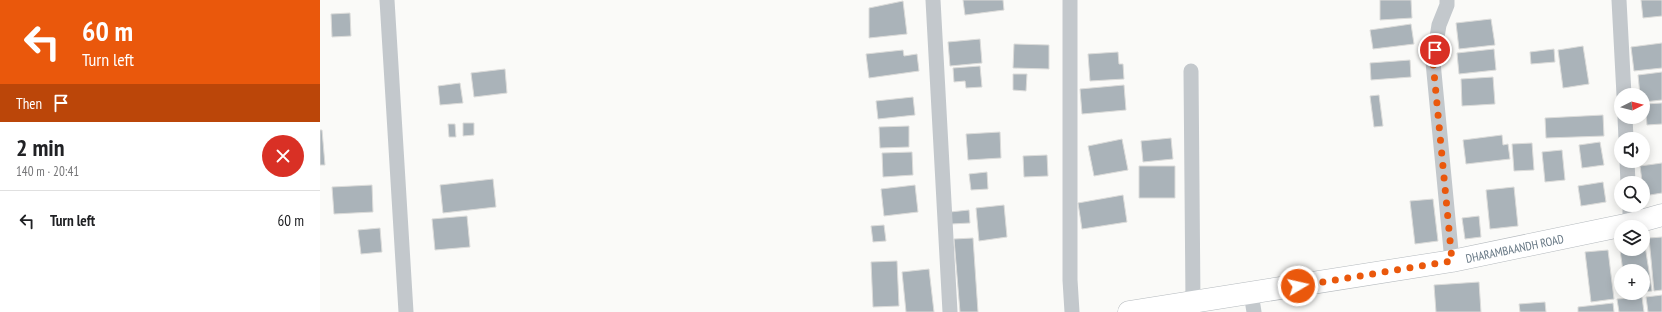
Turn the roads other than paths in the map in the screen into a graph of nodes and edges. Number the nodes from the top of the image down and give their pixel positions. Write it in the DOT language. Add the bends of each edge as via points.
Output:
graph roads {
  1 [pos="386,0"];
  2 [pos="933,0"];
  3 [pos="1070,0"];
  4 [pos="1447,0"];
  5 [pos="1619,0"];
  6 [pos="1191,71"];
  7 [pos="1624,88"];
  8 [pos="1630,214"];
  9 [pos="1662,215"];
  10 [pos="1452,261"];
  11 [pos="1193,302"];
  12 [pos="1253,302"];
  13 [pos="406,312"];
  14 [pos="950,312"];
  15 [pos="1072,312"];
  16 [pos="1129,312"];
  1 -- 13 [label="street"];
  2 -- 14 [label="street"];
  3 -- 15 [label="street"];
  4 -- 10 [label="street" via="1439,25 1433,62"];
  5 -- 7 [label="street"];
  6 -- 11 [label="street"];
  8 -- 9 [label="main road, DHARAMBAANDH ROAD"];
  8 -- 10 [label="main road, DHARAMBAANDH ROAD"];
  10 -- 12 [label="main road, DHARAMBAANDH ROAD"];
  11 -- 12 [label="main road, DHARAMBAANDH ROAD"];
  11 -- 16 [label="main road, DHARAMBAANDH ROAD"];
}
